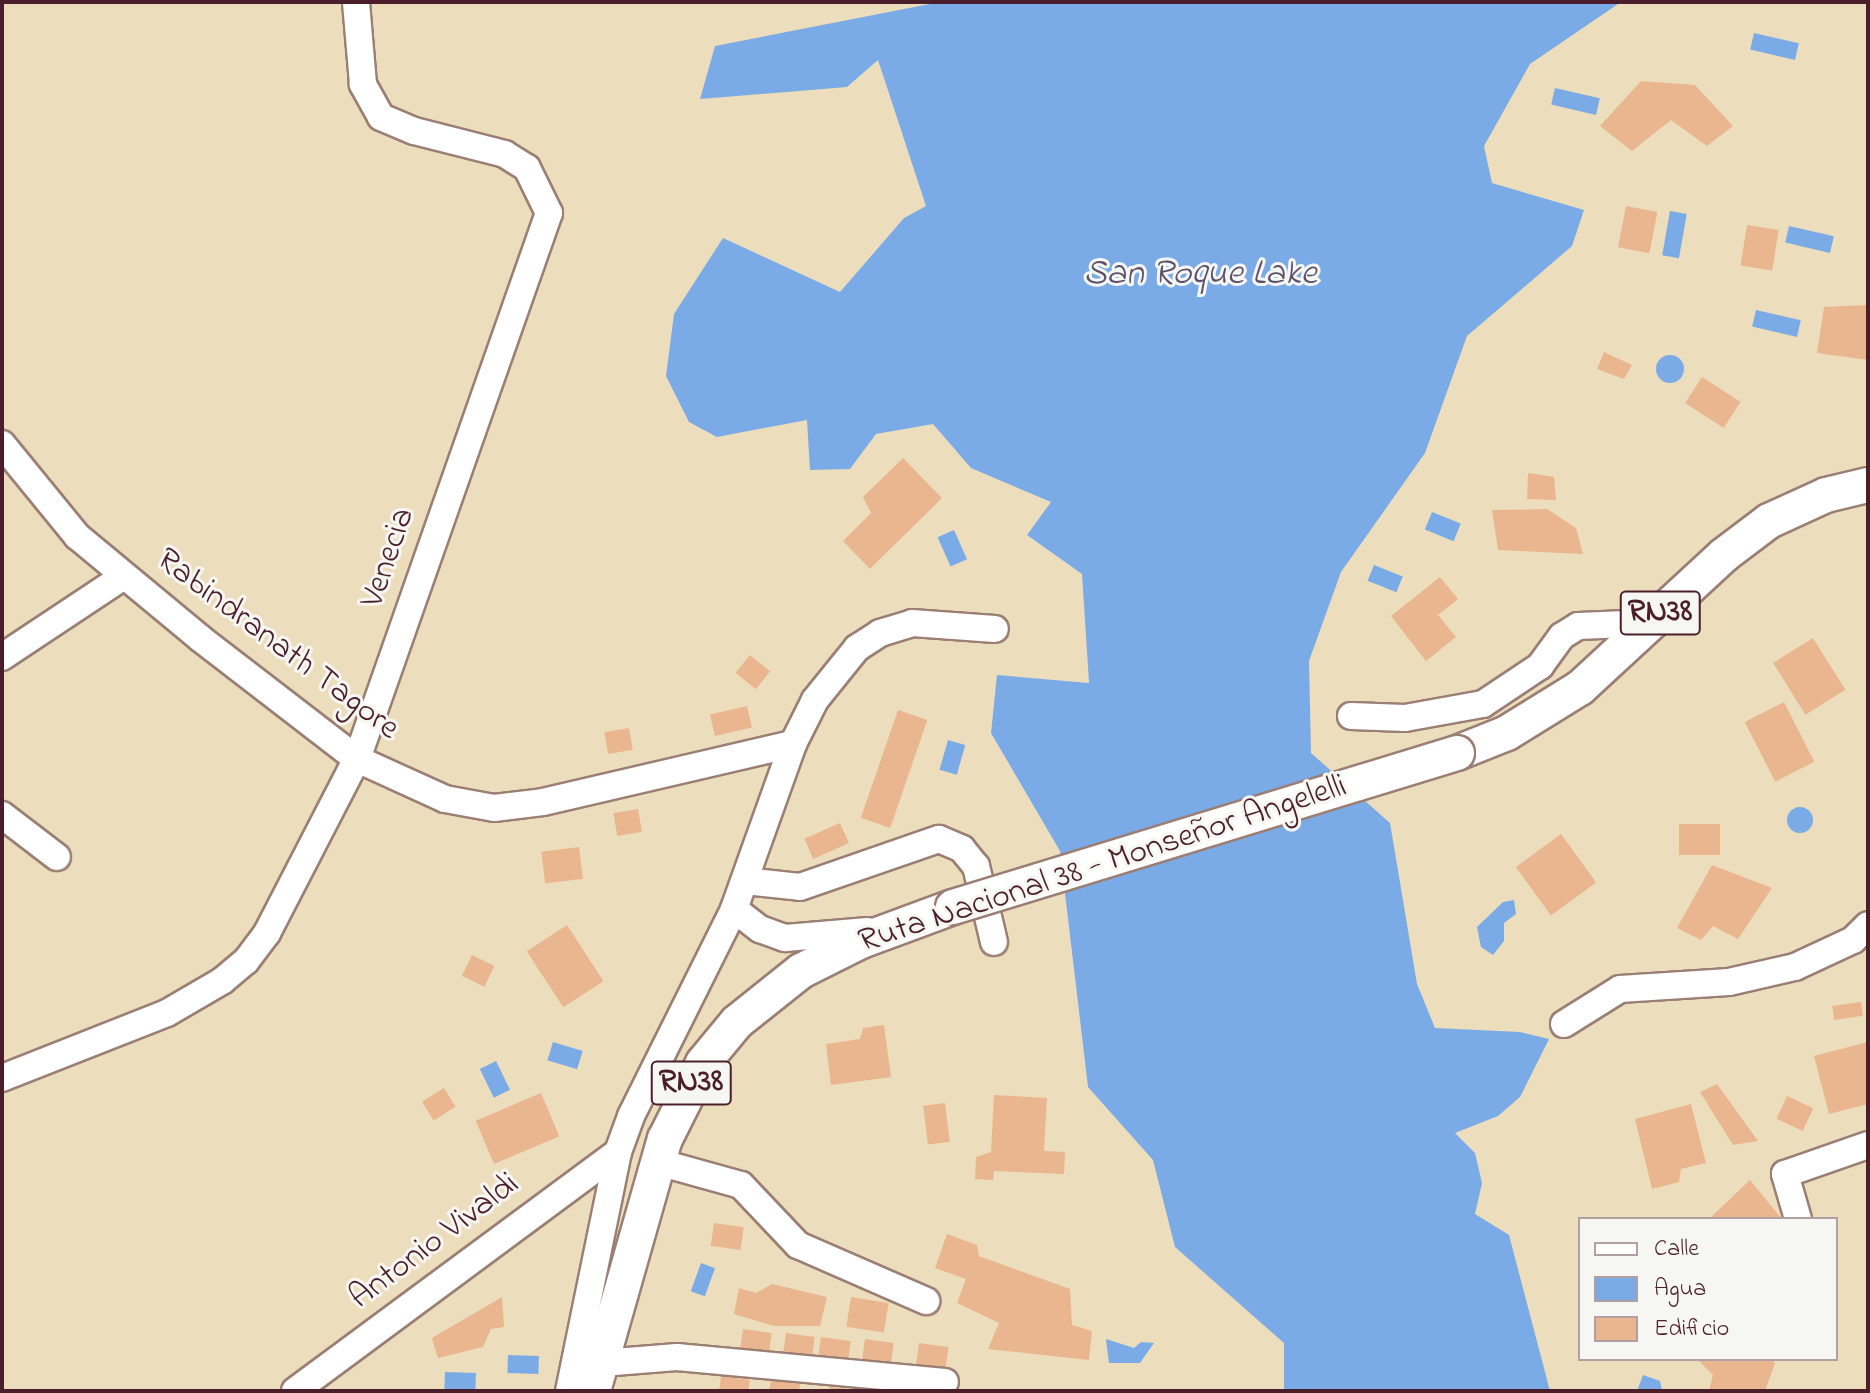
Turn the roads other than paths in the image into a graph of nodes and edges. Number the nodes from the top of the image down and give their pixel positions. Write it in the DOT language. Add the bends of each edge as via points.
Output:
graph roads {
  1 [pos="356,2"];
  2 [pos="2,444"];
  3 [pos="1868,485"];
  4 [pos="124,576"];
  5 [pos="1650,623"];
  6 [pos="995,629"];
  7 [pos="2,657"];
  8 [pos="1351,716"];
  9 [pos="793,744"];
  10 [pos="357,759"];
  11 [pos="2,815"];
  12 [pos="57,857"];
  13 [pos="745,881"];
  14 [pos="734,909"];
  15 [pos="1868,925"];
  16 [pos="892,928"];
  17 [pos="994,942"];
  18 [pos="1564,1024"];
  19 [pos="2,1078"];
  20 [pos="1857,1147"];
  21 [pos="618,1152"];
  22 [pos="658,1162"];
  23 [pos="1797,1217"];
  24 [pos="926,1301"];
  25 [pos="598,1377"];
  26 [pos="945,1382"];
  27 [pos="295,1391"];
  28 [pos="569,1391"];
  1 -- 10 [label="street, Venecia" via="363,84 381,117 505,154 527,168 549,213"];
  2 -- 4 [label="street, Rabindranath Tagore" via="77,536"];
  3 -- 5 [label="main road, RN38" via="1826,495 1769,521"];
  4 -- 7 [label="street"];
  4 -- 10 [label="street, Rabindranath Tagore"];
  5 -- 8 [label="street" via="1578,626 1562,636 1540,666 1483,704 1405,718"];
  5 -- 16 [label="main road, Ruta Nacional 38 - Monseñor Angelelli / RN38, bridge" via="1562,700 1507,733"];
  6 -- 9 [label="street" via="912,623 880,633 836,672"];
  9 -- 10 [label="street, Rabindranath Tagore" via="543,802 494,808 445,799"];
  9 -- 13 [label="street"];
  10 -- 19 [label="street, Venecia" via="267,933 246,961 167,1013"];
  11 -- 12 [label="street"];
  13 -- 14 [label="street"];
  13 -- 17 [label="street" via="800,887 939,839 962,849 976,866"];
  14 -- 16 [label="street" via="760,929 785,938"];
  14 -- 21 [label="street" via="648,1077"];
  15 -- 18 [label="street" via="1827,955 1795,967 1729,982 1620,989"];
  16 -- 22 [label="main road, Ruta Nacional 38 - Monseñor Angelelli / RN38" via="820,960 737,1022 690,1086"];
  20 -- 23 [label="street" via="1785,1174"];
  21 -- 27 [label="street, Antonio Vivaldi"];
  21 -- 28 [label="street"];
  22 -- 24 [label="street" via="741,1185 798,1245"];
  22 -- 25 [label="main road, Ruta Nacional 38 - Monseñor Angelelli / RN38"];
  25 -- 26 [label="street" via="677,1357"];
}
